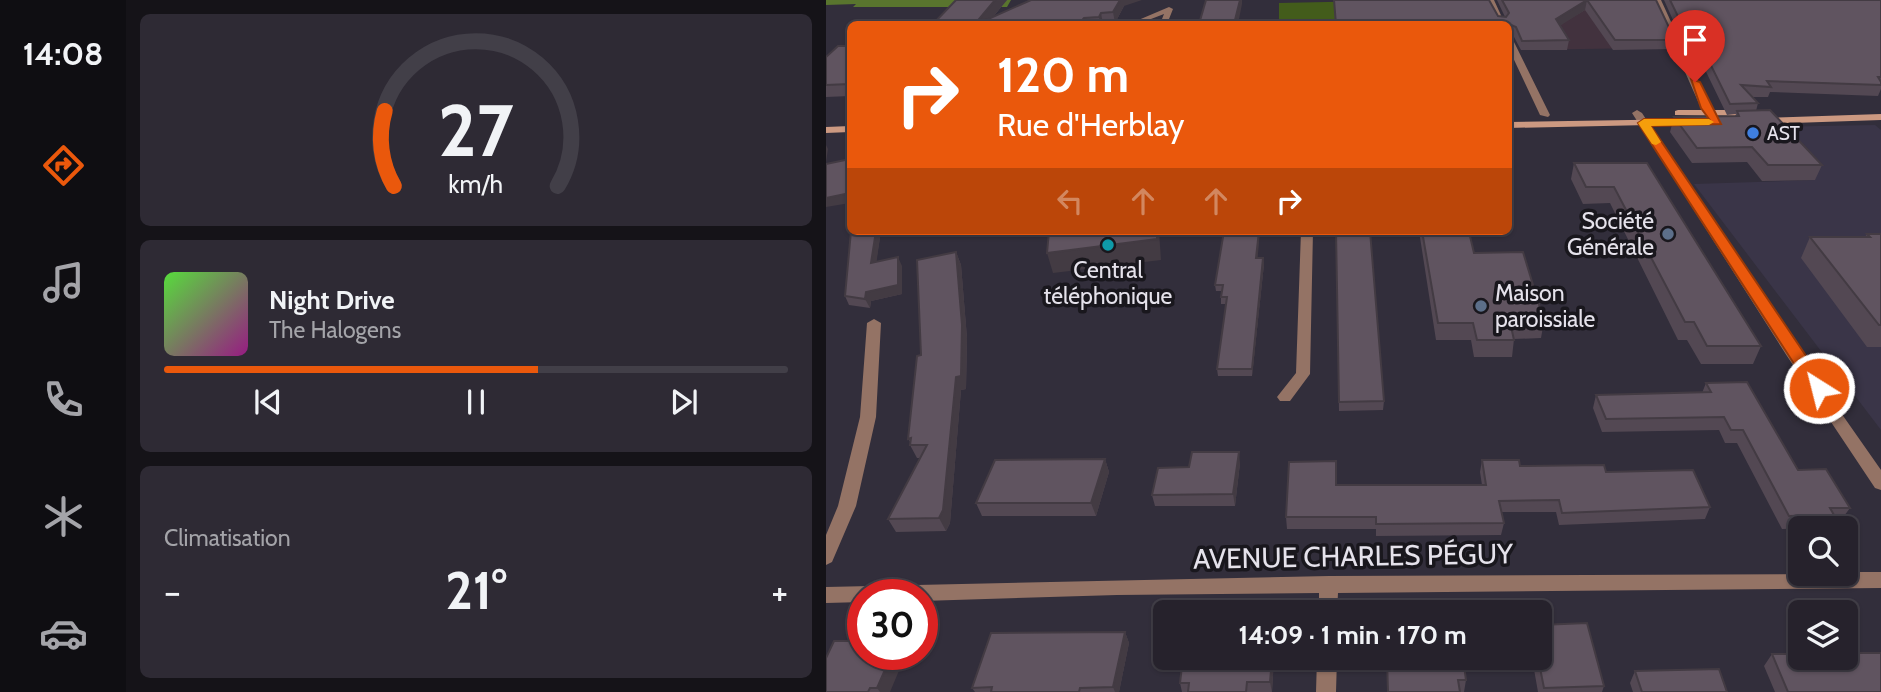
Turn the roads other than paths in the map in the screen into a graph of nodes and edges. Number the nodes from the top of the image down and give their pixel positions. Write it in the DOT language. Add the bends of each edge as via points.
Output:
graph roads {
  1 [pos="1490,0"];
  2 [pos="1657,0"];
  3 [pos="1140,21"];
  4 [pos="1165,21"];
  5 [pos="1500,21"];
  6 [pos="1512,46"];
  7 [pos="1512,116"];
  8 [pos="1545,116"];
  9 [pos="1881,116"];
  10 [pos="1714,117"];
  11 [pos="1640,118"];
  12 [pos="1512,125"];
  13 [pos="826,130"];
  14 [pos="847,130"];
  15 [pos="1307,235"];
  16 [pos="874,323"];
  17 [pos="1285,397"];
  18 [pos="1881,483"];
  19 [pos="826,557"];
  20 [pos="1881,580"];
  21 [pos="1329,584"];
  22 [pos="826,595"];
  23 [pos="1328,600"];
  24 [pos="1327,670"];
  25 [pos="1326,692"];
  1 -- 5 [label="street"];
  2 -- 10 [label="street"];
  3 -- 4 [label="street" via="1169,9"];
  6 -- 8 [label="street"];
  7 -- 8 [label="main road"];
  8 -- 11 [label="main road"];
  9 -- 10 [label="main road"];
  10 -- 11 [label="main road"];
  11 -- 12 [label="main road"];
  11 -- 18 [label="street"];
  13 -- 14 [label="main road"];
  15 -- 17 [label="street" via="1303,374"];
  16 -- 19 [label="street" via="868,417 847,506"];
  20 -- 21 [label="street, AVENUE CHARLES PÉGUY"];
  21 -- 22 [label="street, AVENUE CHARLES PÉGUY"];
  21 -- 23 [label="street"];
  24 -- 25 [label="street"];
}
